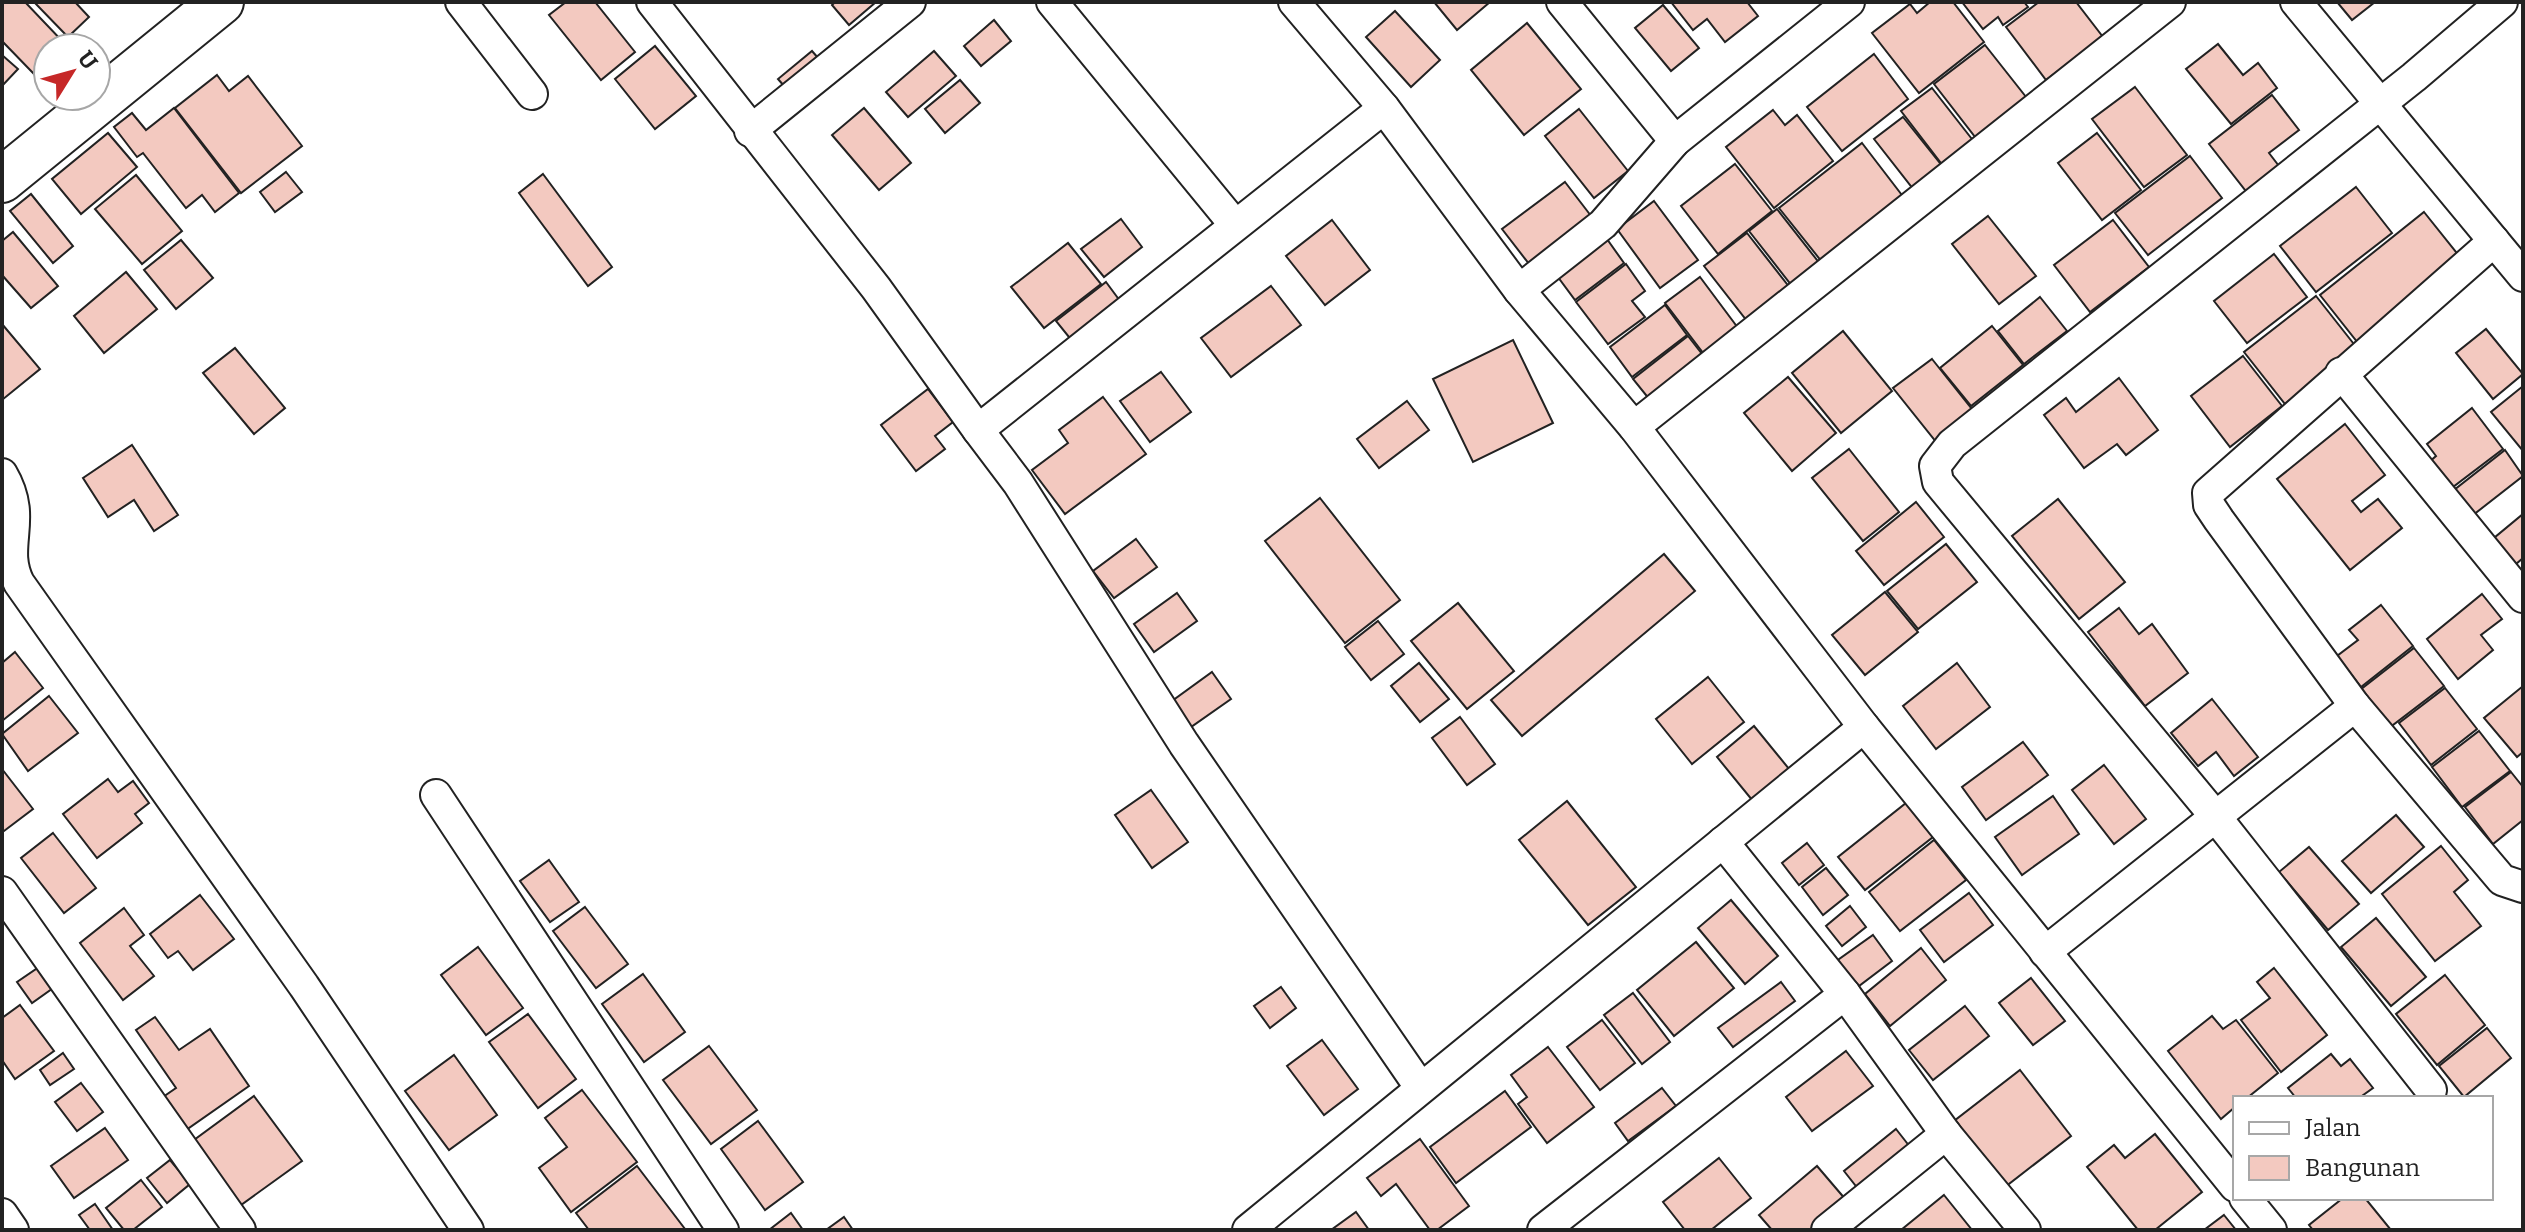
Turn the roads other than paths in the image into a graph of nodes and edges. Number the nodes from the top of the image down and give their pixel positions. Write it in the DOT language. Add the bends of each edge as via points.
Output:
graph roads {
  1 [pos="221,2"];
  2 [pos="461,2"];
  3 [pos="652,2"];
  4 [pos="910,2"];
  5 [pos="1052,2"];
  6 [pos="1294,2"];
  7 [pos="1562,2"];
  8 [pos="2170,2"];
  9 [pos="2296,2"];
  10 [pos="2502,2"];
  11 [pos="1832,7"];
  12 [pos="532,94"];
  13 [pos="2379,103"];
  14 [pos="1384,108"];
  15 [pos="750,131"];
  16 [pos="1675,141"];
  17 [pos="2,180"];
  18 [pos="1235,225"];
  19 [pos="2494,241"];
  20 [pos="2523,276"];
  21 [pos="1519,290"];
  22 [pos="2341,373"];
  23 [pos="1634,427"];
  24 [pos="978,430"];
  25 [pos="2,474"];
  26 [pos="2523,597"];
  27 [pos="2355,706"];
  28 [pos="1864,727"];
  29 [pos="436,795"];
  30 [pos="2215,816"];
  31 [pos="1723,842"];
  32 [pos="2523,887"];
  33 [pos="2,892"];
  34 [pos="2045,952"];
  35 [pos="1845,994"];
  36 [pos="1420,1087"];
  37 [pos="2431,1090"];
  38 [pos="1946,1134"];
  39 [pos="2233,1184"];
  40 [pos="2247,1200"];
  41 [pos="2,1214"];
  42 [pos="1258,1227"];
  43 [pos="13,1230"];
  44 [pos="240,1230"];
  45 [pos="468,1230"];
  46 [pos="723,1230"];
  47 [pos="1543,1230"];
  48 [pos="1827,1230"];
  49 [pos="2025,1230"];
  50 [pos="2271,1230"];
  1 -- 17 [label="main road"];
  2 -- 12 [label="street"];
  3 -- 15 [label="street"];
  4 -- 15 [label="street"];
  5 -- 18 [label="street"];
  6 -- 14 [label="street"];
  7 -- 16 [label="street"];
  8 -- 23 [label="street"];
  9 -- 13 [label="street"];
  10 -- 13 [label="street"];
  11 -- 16 [label="street"];
  13 -- 19 [label="street"];
  13 -- 30 [label="street" via="1952,444 1935,466 1938,482"];
  14 -- 18 [label="street"];
  14 -- 21 [label="street"];
  15 -- 24 [label="street" via="876,288"];
  16 -- 21 [label="street" via="1603,224"];
  18 -- 24 [label="street"];
  19 -- 20 [label="street"];
  19 -- 22 [label="street"];
  21 -- 23 [label="street"];
  22 -- 26 [label="street"];
  22 -- 27 [label="street" via="2208,493 2219,520"];
  23 -- 28 [label="street"];
  24 -- 36 [label="street" via="1018,483 1184,744"];
  25 -- 45 [label="street" via="17,518 10,556 19,583 304,986"];
  27 -- 30 [label="street"];
  27 -- 32 [label="street" via="2502,880"];
  28 -- 31 [label="street"];
  28 -- 34 [label="street"];
  29 -- 46 [label="street"];
  30 -- 34 [label="street"];
  30 -- 37 [label="street"];
  31 -- 35 [label="street"];
  31 -- 36 [label="street"];
  33 -- 44 [label="street"];
  34 -- 39 [label="street"];
  35 -- 38 [label="street"];
  35 -- 47 [label="street"];
  36 -- 42 [label="street"];
  38 -- 48 [label="street"];
  38 -- 49 [label="street"];
  40 -- 50 [label="street"];
  41 -- 43 [label="street"];
}
